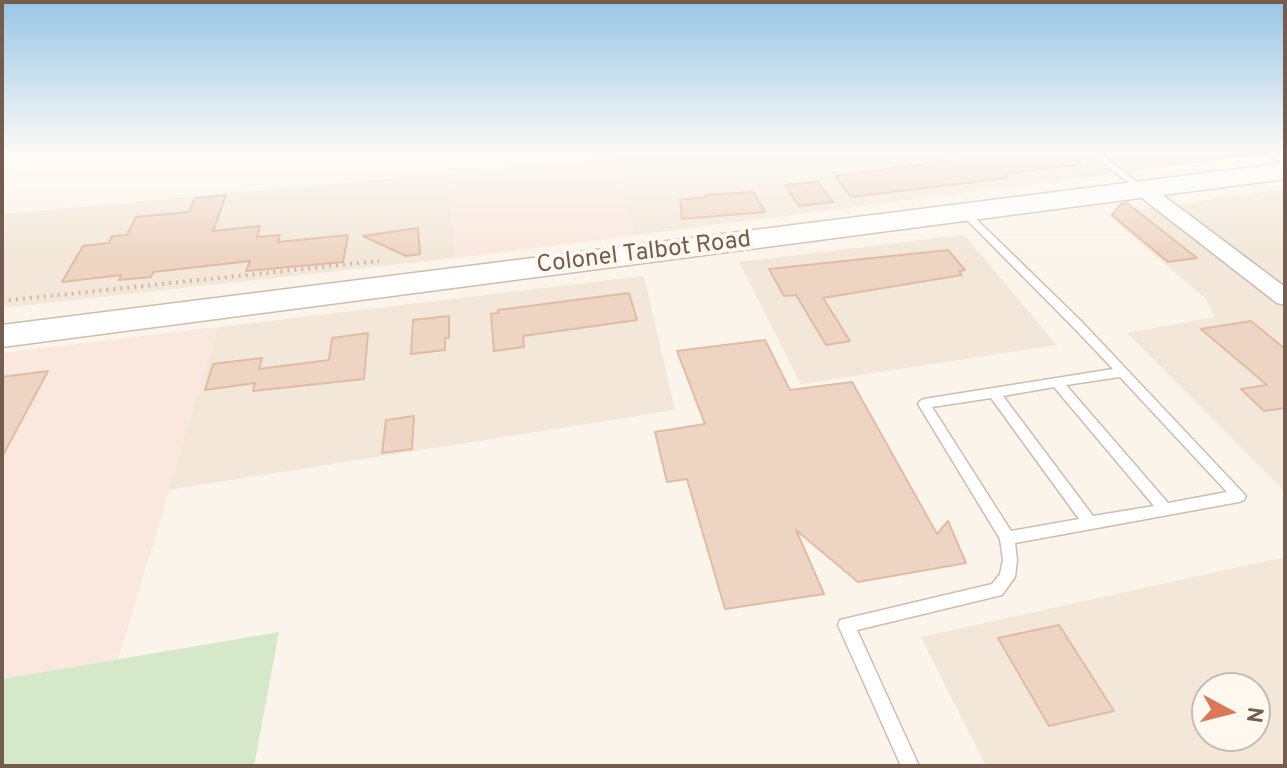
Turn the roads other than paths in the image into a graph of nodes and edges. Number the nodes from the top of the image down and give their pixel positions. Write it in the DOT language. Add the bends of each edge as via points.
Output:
graph roads {
  1 [pos="1139,187"];
  2 [pos="1174,187"];
  3 [pos="1145,191"];
  4 [pos="965,213"];
  5 [pos="1285,298"];
  6 [pos="2,336"];
  7 [pos="1122,372"];
  8 [pos="1057,383"];
  9 [pos="994,393"];
  10 [pos="1165,509"];
  11 [pos="1090,523"];
  12 [pos="1007,538"];
  13 [pos="910,766"];
  1 -- 3 [label="lane"];
  2 -- 3 [label="main road, Colonel Talbot Road"];
  3 -- 4 [label="main road, Colonel Talbot Road"];
  3 -- 5 [label="street"];
  4 -- 6 [label="main road, Colonel Talbot Road"];
  4 -- 7 [label="lane"];
  7 -- 8 [label="lane"];
  7 -- 10 [label="lane" via="1239,496"];
  8 -- 9 [label="lane"];
  8 -- 10 [label="lane"];
  9 -- 11 [label="lane"];
  9 -- 12 [label="lane" via="924,404"];
  10 -- 11 [label="lane"];
  11 -- 12 [label="lane"];
  12 -- 13 [label="lane" via="1009,569 997,590 846,625"];
}
